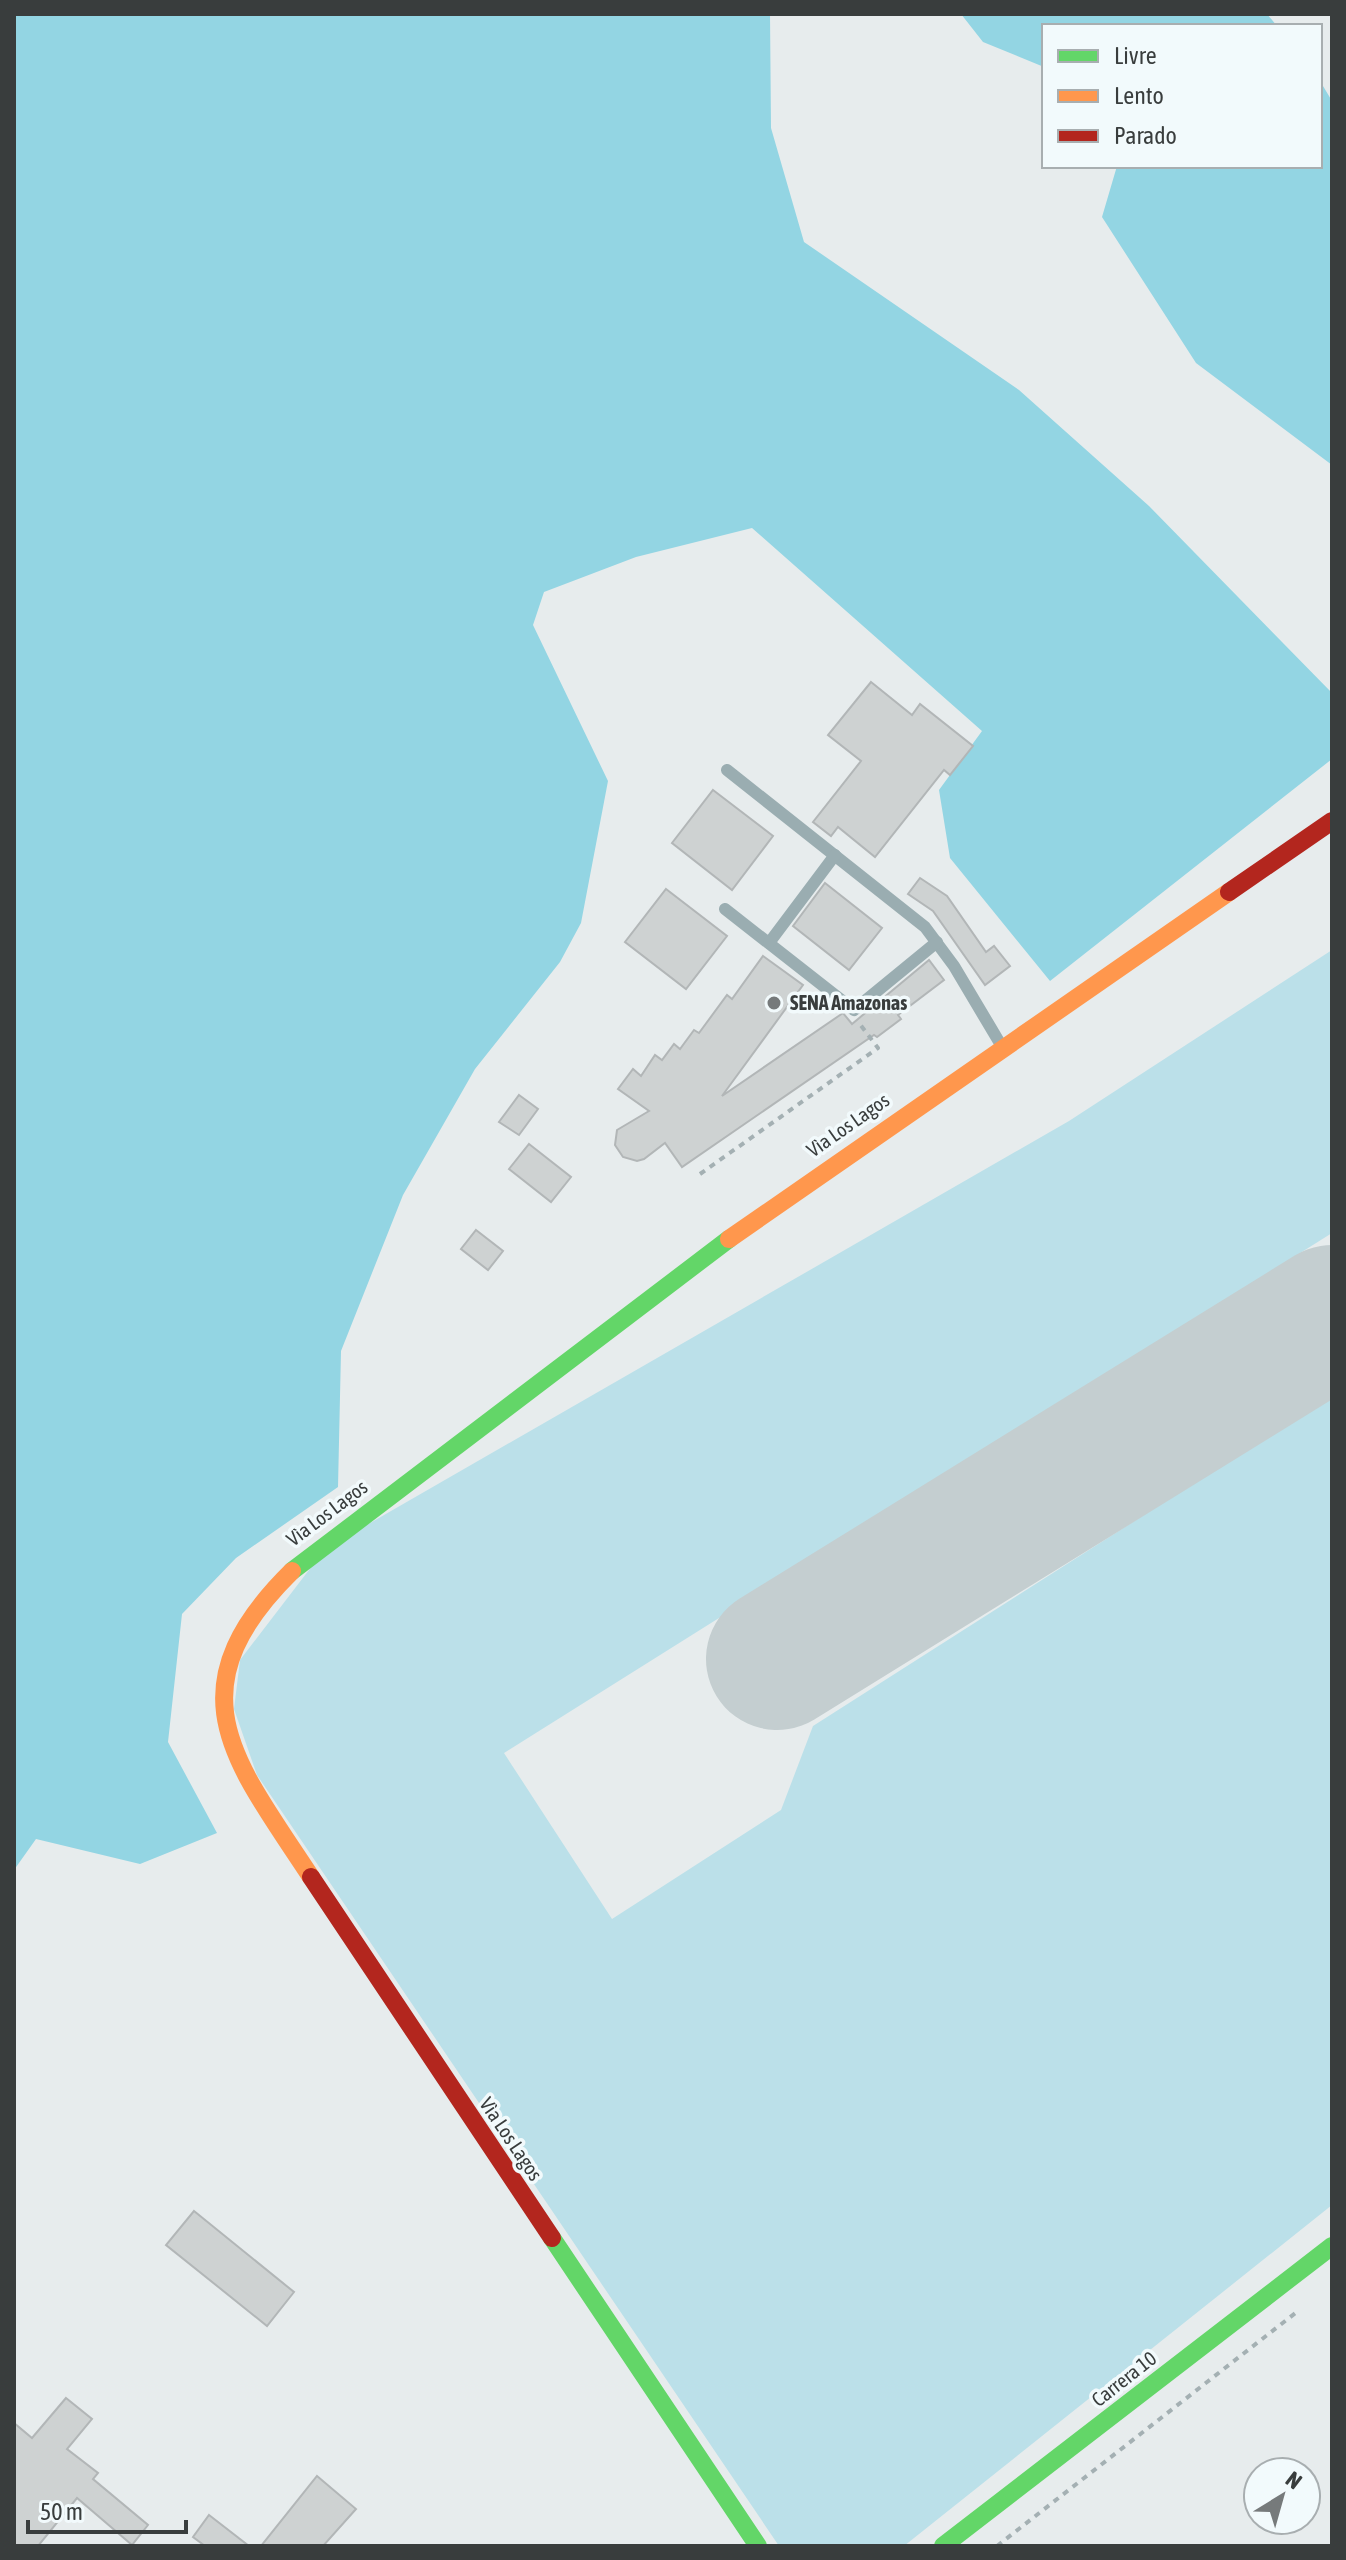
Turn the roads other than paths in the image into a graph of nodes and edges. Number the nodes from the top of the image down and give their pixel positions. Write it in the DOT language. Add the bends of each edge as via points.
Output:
graph roads {
  1 [pos="727,770"];
  2 [pos="1332,821"];
  3 [pos="835,855"];
  4 [pos="725,909"];
  5 [pos="937,942"];
  6 [pos="769,943"];
  7 [pos="1001,1045"];
  8 [pos="1332,2246"];
  9 [pos="758,2546"];
  10 [pos="943,2546"];
  1 -- 3 [label="lane"];
  2 -- 7 [label="main road, Vìa Los Lagos"];
  3 -- 5 [label="lane" via="908,912"];
  3 -- 6 [label="lane"];
  4 -- 6 [label="lane"];
  5 -- 6 [label="lane" via="854,1010"];
  5 -- 7 [label="lane"];
  7 -- 9 [label="main road, Vìa Los Lagos" via="787,1195 288,1570 242,1631 226,1684 228,1740 270,1818"];
  8 -- 10 [label="main road, Carrera 10"];
}
